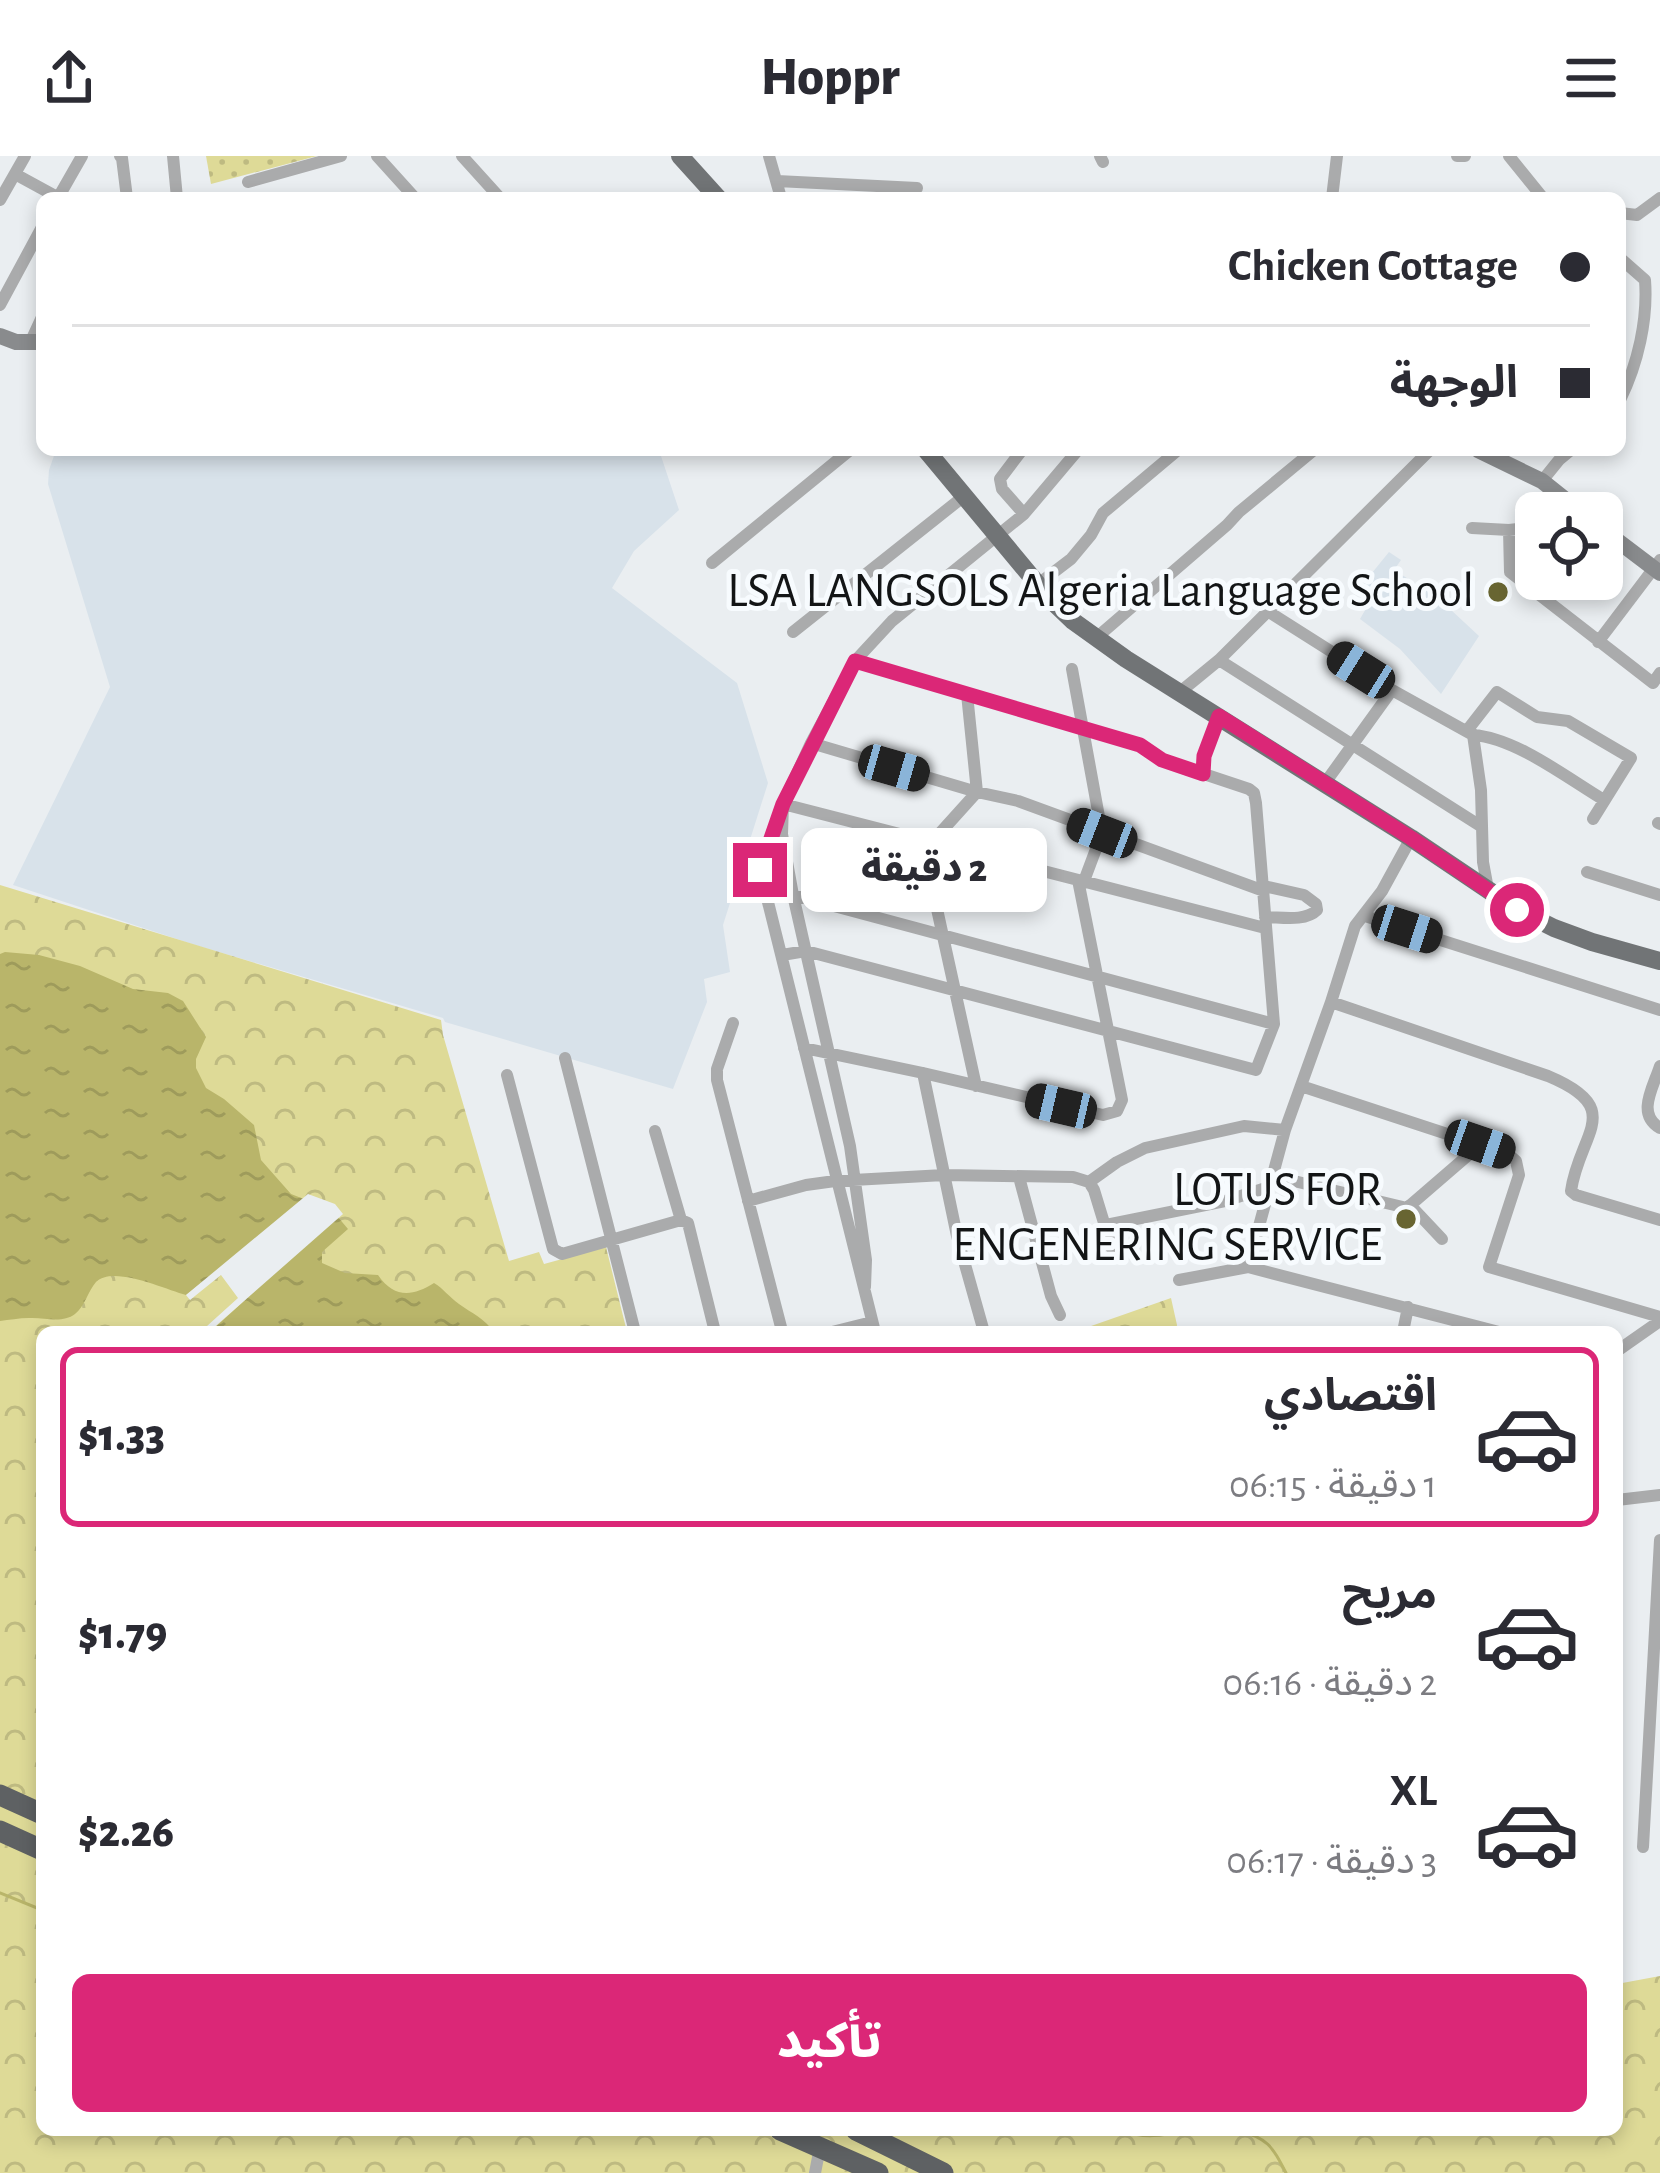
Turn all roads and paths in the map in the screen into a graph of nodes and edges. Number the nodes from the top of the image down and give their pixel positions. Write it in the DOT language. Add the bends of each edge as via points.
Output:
graph roads {
  1 [pos="25,156"];
  2 [pos="82,156"];
  3 [pos="173,156"];
  4 [pos="341,156"];
  5 [pos="377,156"];
  6 [pos="462,156"];
  7 [pos="680,156"];
  8 [pos="769,156"];
  9 [pos="1337,156"];
  10 [pos="1509,156"];
  11 [pos="121,157"];
  12 [pos="15,174"];
  13 [pos="124,177"];
  14 [pos="777,181"];
  15 [pos="248,182"];
  16 [pos="917,188"];
  17 [pos="47,192"];
  18 [pos="61,192"];
  19 [pos="115,192"];
  20 [pos="126,192"];
  21 [pos="176,192"];
  22 [pos="410,192"];
  23 [pos="495,192"];
  24 [pos="713,192"];
  25 [pos="780,192"];
  26 [pos="1333,192"];
  27 [pos="1538,192"];
  28 [pos="1660,198"];
  29 [pos="0,200"];
  30 [pos="1626,214"];
  31 [pos="36,238"];
  32 [pos="1626,263"];
  33 [pos="1653,296"];
  34 [pos="0,304"];
  35 [pos="0,336"];
  36 [pos="36,342"];
  37 [pos="1626,386"];
  38 [pos="843,456"];
  39 [pos="938,456"];
  40 [pos="1017,456"];
  41 [pos="1073,456"];
  42 [pos="1171,456"];
  43 [pos="1307,456"];
  44 [pos="1424,456"];
  45 [pos="1490,456"];
  46 [pos="1563,456"];
  47 [pos="1542,481"];
  48 [pos="1556,492"];
  49 [pos="963,496"];
  50 [pos="1024,514"];
  51 [pos="1472,528"];
  52 [pos="1515,529"];
  53 [pos="1509,530"];
  54 [pos="995,534"];
  55 [pos="1623,543"];
  56 [pos="712,563"];
  57 [pos="1658,567"];
  58 [pos="1037,584"];
  59 [pos="1269,612"];
  60 [pos="794,632"];
  61 [pos="1096,638"];
  62 [pos="1598,642"];
  63 [pos="1219,660"];
  64 [pos="855,661"];
  65 [pos="1072,669"];
  66 [pos="1660,673"];
  67 [pos="1392,690"];
  68 [pos="1180,692"];
  69 [pos="967,694"];
  70 [pos="1219,716"];
  71 [pos="1084,728"];
  72 [pos="1473,735"];
  73 [pos="811,743"];
  74 [pos="1353,745"];
  75 [pos="1203,774"];
  76 [pos="1325,783"];
  77 [pos="977,792"];
  78 [pos="1604,800"];
  79 [pos="783,804"];
  80 [pos="1593,818"];
  81 [pos="1482,827"];
  82 [pos="1102,833"];
  83 [pos="1411,838"];
  84 [pos="927,842"];
  85 [pos="1587,872"];
  86 [pos="1081,881"];
  87 [pos="1264,889"];
  88 [pos="1488,889"];
  89 [pos="765,891"];
  90 [pos="793,895"];
  91 [pos="1660,896"];
  92 [pos="1365,916"];
  93 [pos="1265,922"];
  94 [pos="942,936"];
  95 [pos="806,951"];
  96 [pos="782,955"];
  97 [pos="1660,961"];
  98 [pos="1096,977"];
  99 [pos="955,990"];
  100 [pos="1331,1002"];
  101 [pos="1660,1010"];
  102 [pos="733,1023"];
  103 [pos="1274,1024"];
  104 [pos="1108,1030"];
  105 [pos="804,1048"];
  106 [pos="830,1054"];
  107 [pos="565,1058"];
  108 [pos="1660,1066"];
  109 [pos="923,1073"];
  110 [pos="507,1075"];
  111 [pos="976,1086"];
  112 [pos="1301,1086"];
  113 [pos="1660,1129"];
  114 [pos="1286,1130"];
  115 [pos="655,1131"];
  116 [pos="1480,1144"];
  117 [pos="944,1175"];
  118 [pos="1019,1178"];
  119 [pos="836,1181"];
  120 [pos="855,1181"];
  121 [pos="1089,1182"];
  122 [pos="1271,1182"];
  123 [pos="748,1201"];
  124 [pos="1410,1205"];
  125 [pos="681,1220"];
  126 [pos="1660,1220"];
  127 [pos="1106,1226"];
  128 [pos="1442,1239"];
  129 [pos="611,1240"];
  130 [pos="1112,1249"];
  131 [pos="1248,1267"];
  132 [pos="1179,1280"];
  133 [pos="864,1296"];
  134 [pos="1408,1307"];
  135 [pos="1060,1315"];
  136 [pos="1660,1319"];
  137 [pos="633,1326"];
  138 [pos="714,1326"];
  139 [pos="781,1326"];
  140 [pos="873,1326"];
  141 [pos="982,1326"];
  142 [pos="1404,1326"];
  143 [pos="1477,1326"];
  144 [pos="1623,1347"];
  145 [pos="1660,1495"];
  146 [pos="1623,1499"];
  147 [pos="1660,1540"];
  148 [pos="0,1795"];
  149 [pos="36,1811"];
  150 [pos="0,1832"];
  151 [pos="36,1847"];
  152 [pos="1643,1847"];
  153 [pos="795,2136"];
  154 [pos="868,2136"];
  155 [pos="820,2147"];
  156 [pos="814,2173"];
  157 [pos="878,2173"];
  158 [pos="943,2173"];
  1 -- 12 [label="street"];
  2 -- 18 [label="street"];
  3 -- 21 [label="street"];
  4 -- 15 [label="street"];
  5 -- 22 [label="street"];
  6 -- 23 [label="street"];
  7 -- 24 [label="main road"];
  8 -- 14 [label="street"];
  9 -- 26 [label="street"];
  10 -- 27 [label="street"];
  11 -- 13 [label="street"];
  12 -- 17 [label="street"];
  12 -- 29 [label="street"];
  13 -- 19 [label="street"];
  13 -- 20 [label="street"];
  14 -- 16 [label="street"];
  14 -- 25 [label="street"];
  28 -- 30 [label="street"];
  31 -- 34 [label="street"];
  32 -- 33 [label="street"];
  33 -- 37 [label="street"];
  35 -- 36 [label="street"];
  38 -- 56 [label="street"];
  39 -- 49 [label="main road"];
  40 -- 50 [label="street" via="1000,479"];
  41 -- 50 [label="street"];
  42 -- 58 [label="street" via="1102,513 1070,559"];
  43 -- 61 [label="street"];
  44 -- 59 [label="street"];
  45 -- 47 [label="street"];
  46 -- 47 [label="street"];
  47 -- 48 [label="street"];
  49 -- 54 [label="main road"];
  49 -- 60 [label="street"];
  50 -- 54 [label="street"];
  51 -- 53 [label="street"];
  52 -- 53 [label="street"];
  53 -- 62 [label="street" via="1510,572"];
  54 -- 58 [label="main road"];
  54 -- 64 [label="street"];
  55 -- 57 [label="street"];
  57 -- 62 [label="street"];
  58 -- 61 [label="main road"];
  59 -- 63 [label="street"];
  59 -- 67 [label="street"];
  61 -- 68 [label="main road"];
  62 -- 66 [label="street" via="1653,683"];
  63 -- 68 [label="street"];
  63 -- 74 [label="street"];
  64 -- 69 [label="street"];
  64 -- 73 [label="street"];
  65 -- 71 [label="street"];
  67 -- 72 [label="street"];
  67 -- 74 [label="street"];
  68 -- 70 [label="main road"];
  69 -- 71 [label="street"];
  69 -- 77 [label="street"];
  70 -- 75 [label="street"];
  70 -- 76 [label="main road"];
  71 -- 75 [label="street"];
  71 -- 82 [label="street"];
  72 -- 78 [label="street" via="1509,745"];
  72 -- 78 [label="street" via="1469,728 1498,692 1537,717 1568,721 1631,758"];
  72 -- 81 [label="street"];
  73 -- 77 [label="street"];
  73 -- 79 [label="street"];
  74 -- 76 [label="street"];
  74 -- 81 [label="street"];
  75 -- 87 [label="street" via="1254,794"];
  76 -- 83 [label="main road"];
  77 -- 82 [label="street"];
  77 -- 84 [label="street"];
  78 -- 80 [label="street"];
  79 -- 84 [label="street"];
  79 -- 89 [label="street" via="760,870"];
  79 -- 90 [label="street"];
  81 -- 88 [label="street"];
  82 -- 86 [label="street"];
  82 -- 87 [label="street"];
  83 -- 88 [label="main road"];
  83 -- 92 [label="street"];
  84 -- 86 [label="street"];
  84 -- 94 [label="street"];
  85 -- 91 [label="street"];
  86 -- 93 [label="street"];
  86 -- 98 [label="street"];
  87 -- 93 [label="street"];
  87 -- 93 [label="street" via="1304,895 1317,910"];
  88 -- 97 [label="main road" via="1554,928"];
  89 -- 90 [label="street"];
  89 -- 96 [label="street"];
  90 -- 94 [label="street"];
  90 -- 95 [label="street"];
  92 -- 100 [label="street"];
  92 -- 101 [label="street"];
  93 -- 103 [label="street"];
  94 -- 98 [label="street"];
  94 -- 99 [label="street"];
  95 -- 96 [label="street"];
  95 -- 99 [label="street"];
  95 -- 106 [label="street"];
  96 -- 105 [label="street"];
  98 -- 103 [label="street"];
  98 -- 104 [label="street"];
  99 -- 104 [label="street"];
  99 -- 111 [label="street"];
  100 -- 112 [label="street"];
  100 -- 126 [label="street" via="1579,1092 1594,1120 1571,1191"];
  102 -- 123 [label="street" via="717,1080"];
  103 -- 104 [label="street" via="1256,1070"];
  104 -- 111 [label="street" via="1122,1100 1111,1114"];
  105 -- 106 [label="street"];
  105 -- 119 [label="street"];
  106 -- 109 [label="street"];
  106 -- 120 [label="street"];
  107 -- 129 [label="street"];
  108 -- 113 [label="street" via="1646,1111"];
  109 -- 111 [label="street"];
  109 -- 117 [label="street"];
  110 -- 129 [label="street" via="553,1249 562,1254"];
  112 -- 114 [label="street"];
  112 -- 116 [label="street"];
  114 -- 121 [label="street" via="1244,1126 1145,1148"];
  114 -- 122 [label="street"];
  115 -- 125 [label="street"];
  116 -- 124 [label="street"];
  116 -- 136 [label="street" via="1508,1154 1519,1175 1489,1267"];
  117 -- 118 [label="street"];
  117 -- 120 [label="street"];
  117 -- 141 [label="street"];
  118 -- 121 [label="street"];
  118 -- 135 [label="street"];
  119 -- 120 [label="street"];
  119 -- 123 [label="street"];
  119 -- 133 [label="street"];
  120 -- 133 [label="street"];
  121 -- 127 [label="street"];
  122 -- 124 [label="street"];
  122 -- 127 [label="street" via="1225,1201"];
  122 -- 131 [label="street"];
  123 -- 139 [label="street"];
  124 -- 128 [label="street"];
  125 -- 129 [label="street"];
  125 -- 138 [label="street" via="688,1222"];
  127 -- 130 [label="street"];
  129 -- 137 [label="street"];
  131 -- 132 [label="street"];
  131 -- 134 [label="street"];
  133 -- 140 [label="street"];
  134 -- 142 [label="street"];
  134 -- 143 [label="street"];
  136 -- 144 [label="street"];
  145 -- 146 [label="street"];
  147 -- 152 [label="street"];
  148 -- 149 [label="highway"];
  150 -- 151 [label="highway"];
  153 -- 155 [label="highway"];
  154 -- 158 [label="highway"];
  155 -- 156 [label="street"];
  155 -- 157 [label="highway"];
}
